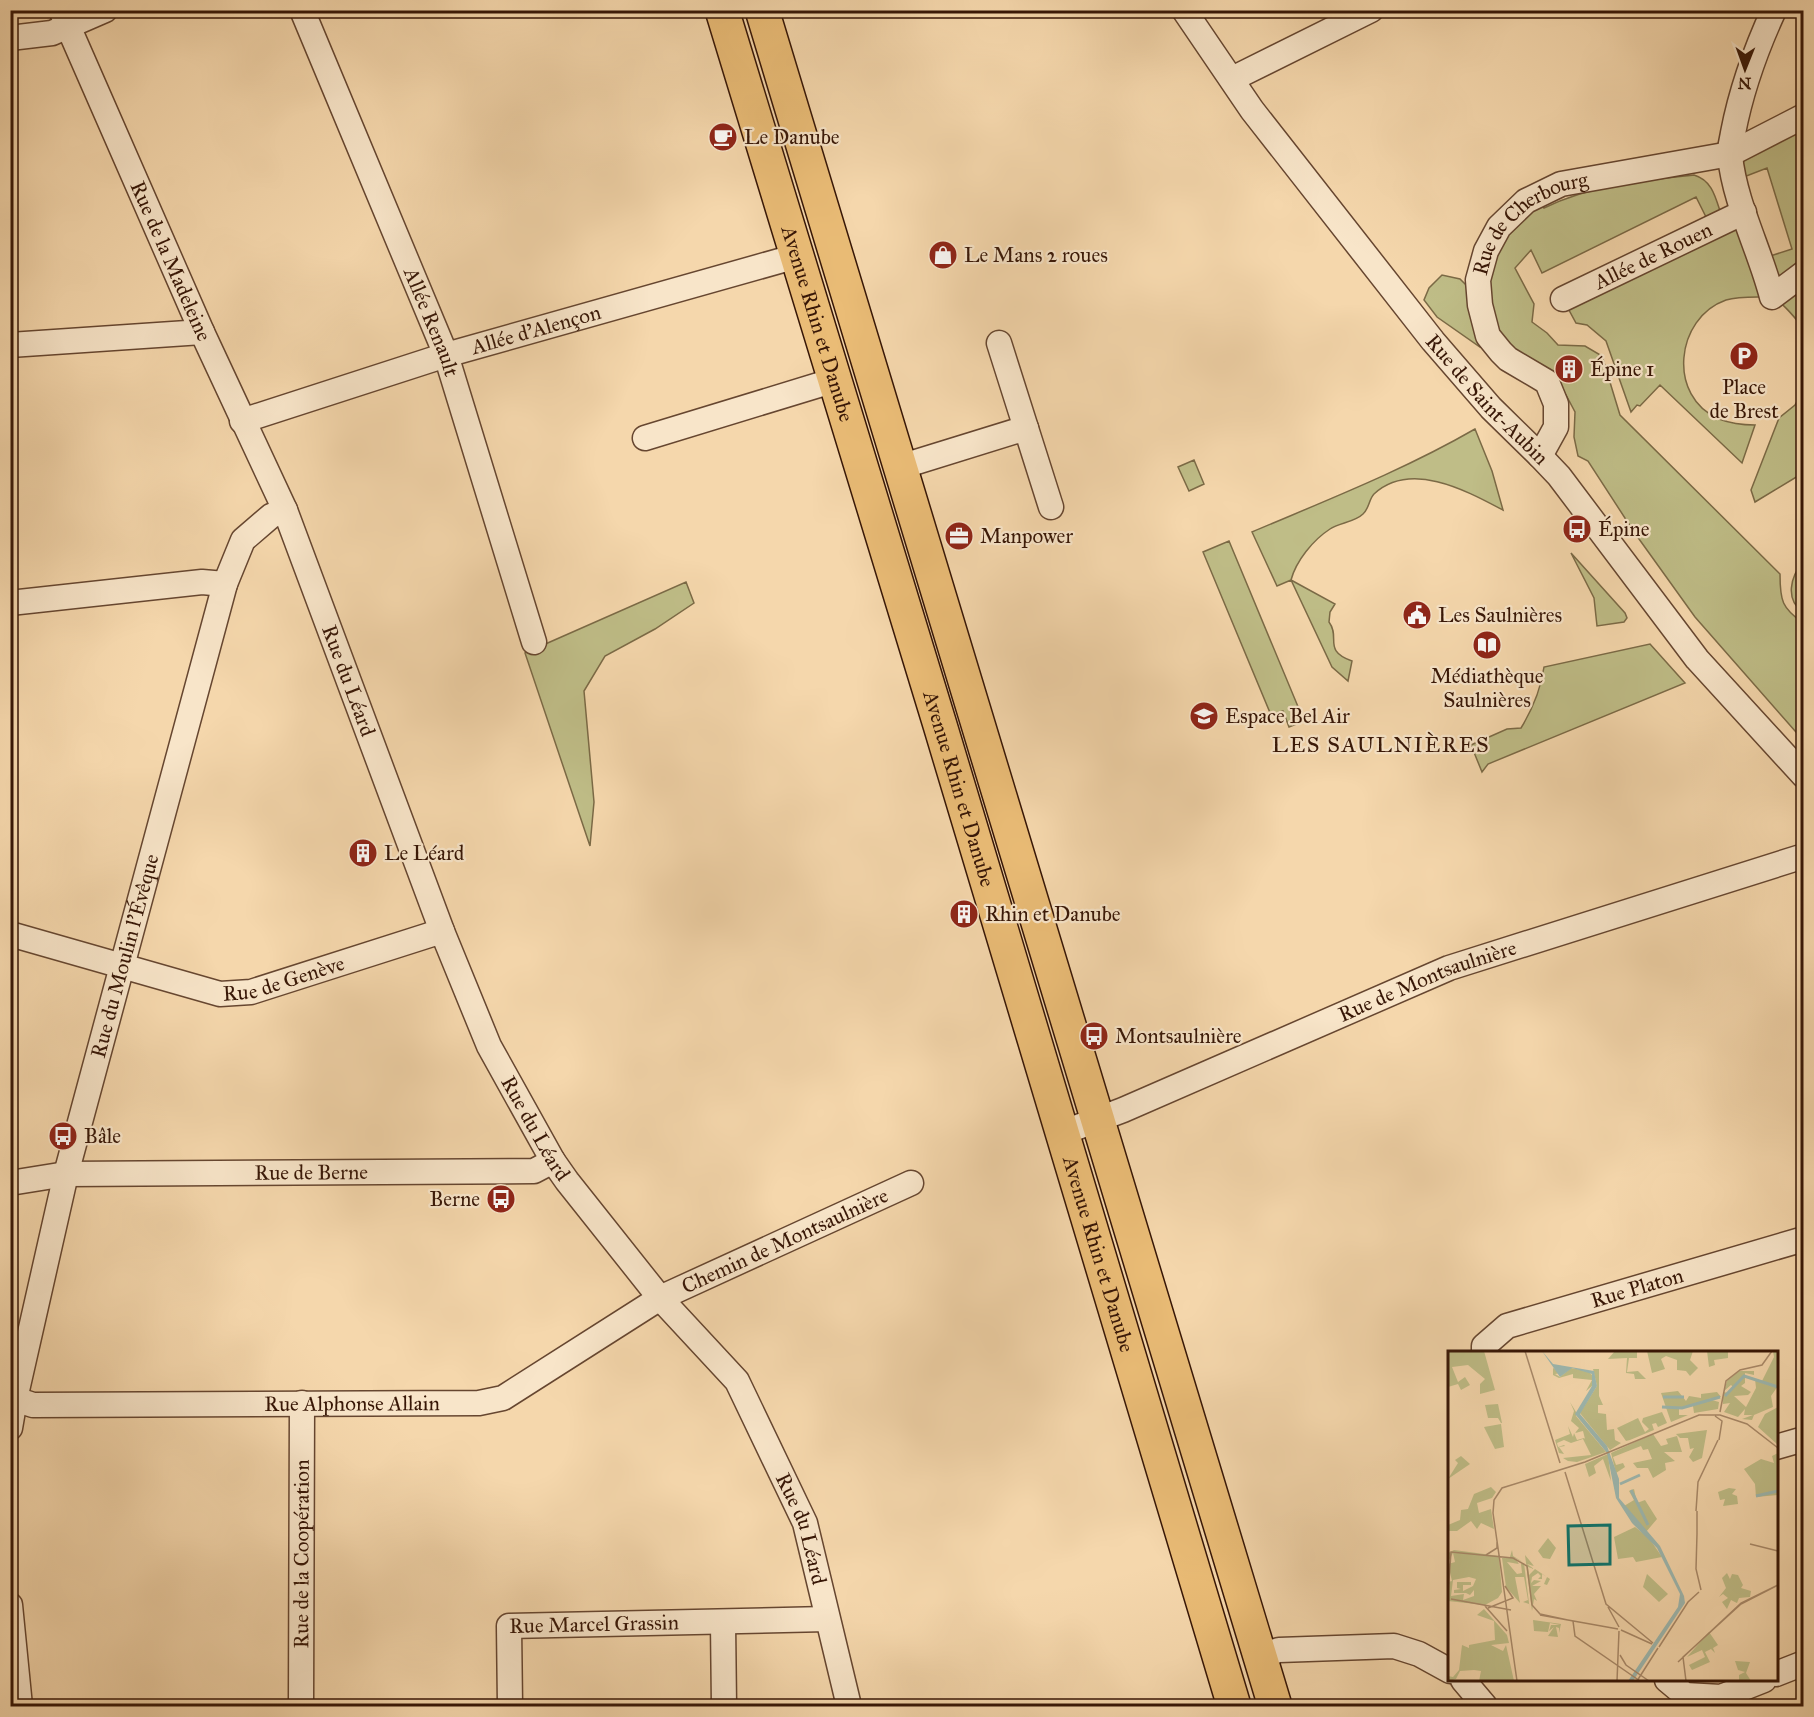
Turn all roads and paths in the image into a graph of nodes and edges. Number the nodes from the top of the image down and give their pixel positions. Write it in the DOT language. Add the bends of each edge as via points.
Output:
graph roads {
  1 [pos="105,10"];
  2 [pos="302,10"];
  3 [pos="722,10"];
  4 [pos="762,10"];
  5 [pos="1184,10"];
  6 [pos="1371,10"];
  7 [pos="1774,10"];
  8 [pos="65,19"];
  9 [pos="10,38"];
  10 [pos="1232,79"];
  11 [pos="1803,116"];
  12 [pos="1730,154"];
  13 [pos="1744,212"];
  14 [pos="797,256"];
  15 [pos="1803,273"];
  16 [pos="1563,299"];
  17 [pos="202,332"];
  18 [pos="999,343"];
  19 [pos="10,345"];
  20 [pos="446,355"];
  21 [pos="835,380"];
  22 [pos="242,421"];
  23 [pos="1026,428"];
  24 [pos="645,438"];
  25 [pos="1540,456"];
  26 [pos="900,467"];
  27 [pos="1051,507"];
  28 [pos="285,510"];
  29 [pos="225,584"];
  30 [pos="10,603"];
  31 [pos="534,642"];
  32 [pos="1803,776"];
  33 [pos="1803,856"];
  34 [pos="442,931"];
  35 [pos="10,934"];
  36 [pos="123,967"];
  37 [pos="1097,1120"];
  38 [pos="1062,1133"];
  39 [pos="553,1161"];
  40 [pos="66,1174"];
  41 [pos="10,1183"];
  42 [pos="911,1183"];
  43 [pos="1803,1239"];
  44 [pos="660,1298"];
  45 [pos="1484,1351"];
  46 [pos="15,1399"];
  47 [pos="302,1403"];
  48 [pos="10,1428"];
  49 [pos="1803,1439"];
  50 [pos="1778,1447"];
  51 [pos="10,1605"];
  52 [pos="827,1619"];
  53 [pos="723,1623"];
  54 [pos="1259,1656"];
  55 [pos="1803,1663"];
  56 [pos="1448,1670"];
  57 [pos="1778,1673"];
  58 [pos="1464,1681"];
  59 [pos="1668,1681"];
  60 [pos="1761,1681"];
  61 [pos="20,1707"];
  62 [pos="301,1707"];
  63 [pos="510,1707"];
  64 [pos="724,1707"];
  65 [pos="849,1707"];
  66 [pos="1234,1707"];
  67 [pos="1275,1707"];
  68 [pos="1485,1707"];
  1 -- 8 [label="street"];
  2 -- 20 [label="street, Allée Renault"];
  3 -- 14 [label="main road, Avenue Rhin et Danube"];
  4 -- 26 [label="main road, Avenue Rhin et Danube"];
  5 -- 10 [label="street, Rue de Saint-Aubin"];
  6 -- 10 [label="street"];
  7 -- 12 [label="street" via="1738,110"];
  8 -- 9 [label="street" via="52,33"];
  8 -- 17 [label="street, Rue de la Madeleine"];
  10 -- 25 [label="street, Rue de Saint-Aubin" via="1252,110 1433,341 1491,408"];
  11 -- 12 [label="street, Rue de Cherbourg"];
  12 -- 13 [label="street"];
  12 -- 25 [label="street, Rue de Cherbourg" via="1561,184 1526,201 1499,227 1486,251 1478,280 1480,305 1488,336 1508,359 1547,382 1556,404 1556,427"];
  13 -- 15 [label="street" via="1772,297"];
  13 -- 16 [label="street, Allée de Rouen"];
  14 -- 20 [label="street, Allée d'Alençon"];
  14 -- 21 [label="main road, Avenue Rhin et Danube"];
  17 -- 19 [label="street"];
  17 -- 22 [label="street, Rue de la Madeleine"];
  18 -- 23 [label="street"];
  20 -- 22 [label="street, Allée d'Alençon"];
  20 -- 31 [label="street, Allée Renault"];
  21 -- 24 [label="street"];
  21 -- 38 [label="main road, Avenue Rhin et Danube"];
  22 -- 28 [label="street, Rue de la Madeleine"];
  23 -- 26 [label="street"];
  23 -- 27 [label="street"];
  25 -- 32 [label="street, Rue de Saint-Aubin" via="1697,659"];
  26 -- 37 [label="main road, Avenue Rhin et Danube"];
  28 -- 29 [label="street, Rue du Moulin l'Évêque" via="271,516 243,540"];
  28 -- 34 [label="street, Rue du Léard"];
  29 -- 30 [label="street" via="202,582"];
  29 -- 36 [label="street, Rue du Moulin l'Évêque"];
  33 -- 37 [label="street, Rue de Montsaulnière" via="1449,968"];
  34 -- 36 [label="street, Rue de Genève" via="252,992 220,994"];
  34 -- 39 [label="street, Rue du Léard" via="489,1046"];
  35 -- 36 [label="street, Rue de Genève"];
  36 -- 40 [label="street, Rue du Moulin l'Évêque"];
  37 -- 38 [label="street, Rue de Montsaulnière"];
  37 -- 54 [label="main road, Avenue Rhin et Danube"];
  38 -- 66 [label="main road, Avenue Rhin et Danube"];
  39 -- 40 [label="street, Rue de Berne" via="534,1171"];
  39 -- 44 [label="street, Rue du Léard"];
  40 -- 41 [label="street, Rue de Berne"];
  40 -- 46 [label="street, Rue du Moulin l'Évêque"];
  42 -- 44 [label="street, Chemin de Montsaulnière"];
  43 -- 45 [label="street, Rue Platon" via="1507,1326 1484,1346"];
  44 -- 47 [label="street, Rue Alphonse Allain" via="502,1398 479,1402"];
  44 -- 52 [label="street, Rue du Léard" via="737,1381 805,1523"];
  46 -- 47 [label="street, Rue Alphonse Allain" via="33,1405"];
  46 -- 48 [label="street, Rue du Moulin l'Évêque"];
  47 -- 62 [label="street, Rue de la Coopération"];
  49 -- 50 [label="street"];
  51 -- 61 [label="street"];
  52 -- 53 [label="street, Rue Marcel Grassin"];
  52 -- 65 [label="street, Rue du Léard"];
  53 -- 63 [label="street, Rue Marcel Grassin" via="509,1626"];
  53 -- 64 [label="street"];
  54 -- 56 [label="street" via="1279,1650 1394,1646 1419,1653"];
  54 -- 67 [label="main road, Avenue Rhin et Danube"];
  55 -- 57 [label="street"];
  58 -- 68 [label="street"];
  59 -- 60 [label="street" via="1684,1695 1721,1697"];
}
